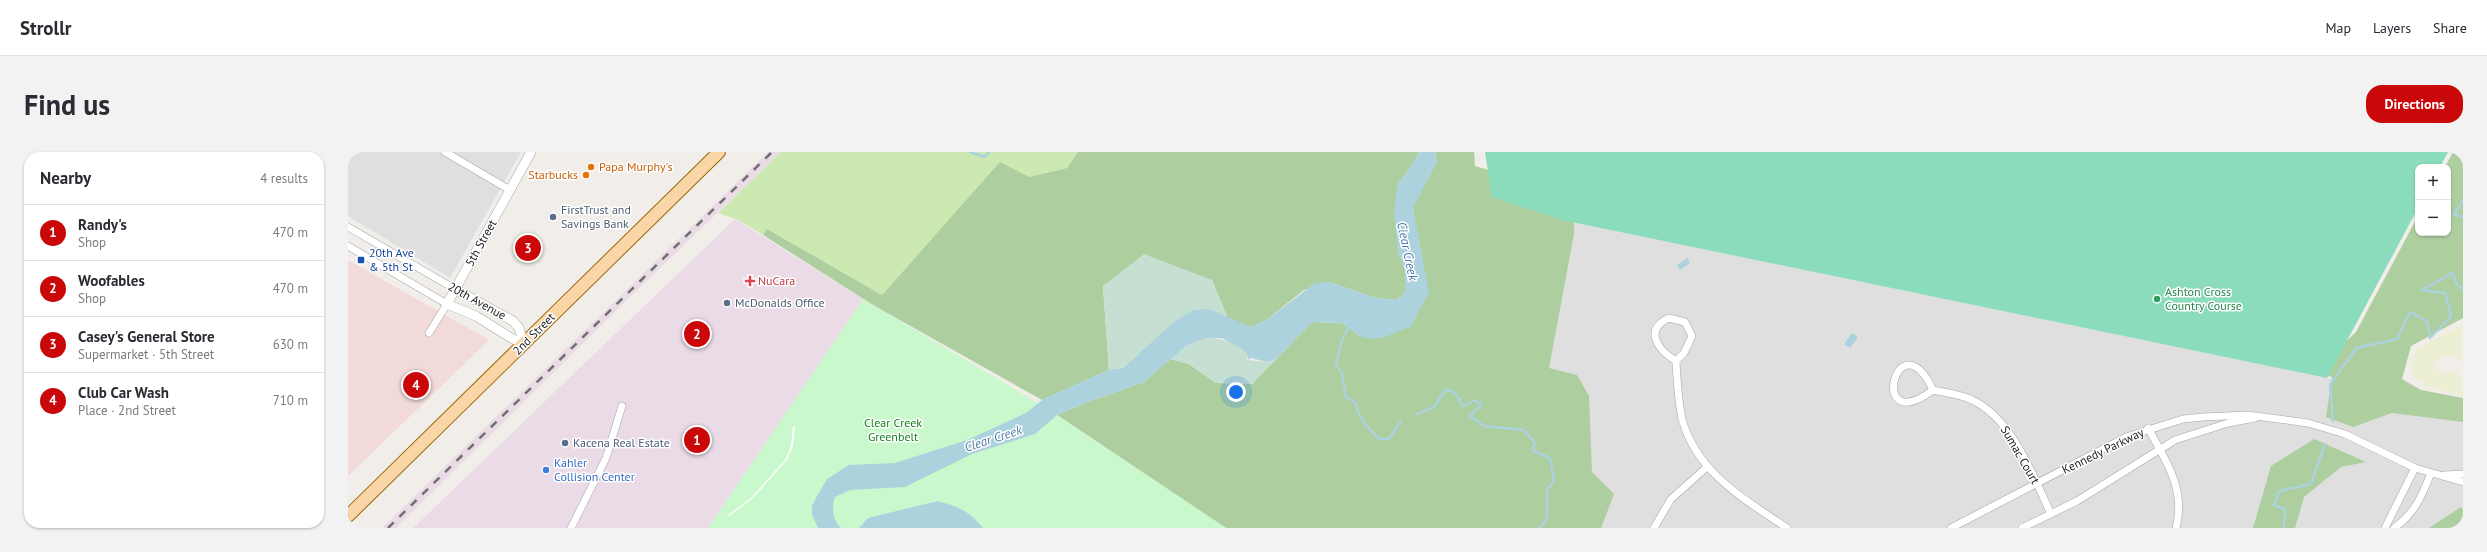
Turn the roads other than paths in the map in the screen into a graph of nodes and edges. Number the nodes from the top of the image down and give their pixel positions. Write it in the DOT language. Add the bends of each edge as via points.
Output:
graph roads {
  1 [pos="445,152"];
  2 [pos="531,152"];
  3 [pos="719,152"];
  4 [pos="510,190"];
  5 [pos="348,227"];
  6 [pos="348,246"];
  7 [pos="455,289"];
  8 [pos="446,304"];
  9 [pos="429,333"];
  10 [pos="524,344"];
  11 [pos="1676,361"];
  12 [pos="1933,390"];
  13 [pos="622,406"];
  14 [pos="2266,416"];
  15 [pos="2148,428"];
  16 [pos="2159,448"];
  17 [pos="1707,467"];
  18 [pos="2415,468"];
  19 [pos="2431,473"];
  20 [pos="2463,474"];
  21 [pos="2439,475"];
  22 [pos="2463,482"];
  23 [pos="2037,484"];
  24 [pos="2051,514"];
  25 [pos="348,516"];
  26 [pos="570,528"];
  27 [pos="1654,528"];
  28 [pos="1787,528"];
  29 [pos="1951,528"];
  30 [pos="2022,528"];
  31 [pos="2176,528"];
  32 [pos="2385,528"];
  33 [pos="2394,528"];
  1 -- 4 [label="street"];
  2 -- 4 [label="street, 5th Street"];
  3 -- 10 [label="main road, 2nd Street"];
  4 -- 7 [label="street, 5th Street"];
  5 -- 7 [label="street, 20th Avenue"];
  6 -- 8 [label="street, 20th Avenue"];
  7 -- 8 [label="street, 5th Street"];
  7 -- 10 [label="street, 20th Avenue" via="513,321 519,328"];
  8 -- 9 [label="street, 5th Street"];
  8 -- 10 [label="street, 20th Avenue" via="476,316"];
  10 -- 25 [label="main road, 2nd Street"];
  11 -- 11 [label="street" via="1658,348 1655,340 1657,329 1669,318 1685,322 1692,336 1684,353"];
  11 -- 17 [label="street" via="1682,419 1692,444"];
  12 -- 12 [label="street" via="1916,402 1905,402 1898,398 1892,384 1894,376 1906,366 1914,366 1922,371"];
  12 -- 23 [label="street, Sumac Court" via="1971,400 1994,415 2009,433"];
  13 -- 26 [label="street" via="606,458"];
  14 -- 15 [label="street, Kennedy Parkway" via="2203,416"];
  14 -- 16 [label="street, Kennedy Parkway" via="2201,431"];
  14 -- 18 [label="street, Kennedy Parkway" via="2326,428 2357,439"];
  15 -- 16 [label="street"];
  15 -- 23 [label="street, Kennedy Parkway" via="2105,447"];
  16 -- 24 [label="street, Kennedy Parkway" via="2112,480"];
  16 -- 31 [label="street" via="2170,467 2178,492"];
  17 -- 27 [label="street" via="1671,499"];
  17 -- 28 [label="street" via="1731,490"];
  18 -- 19 [label="street, Kennedy Parkway"];
  18 -- 32 [label="street"];
  19 -- 21 [label="street, Kennedy Parkway"];
  19 -- 33 [label="street" via="2421,500 2412,514"];
  20 -- 21 [label="street, Kennedy Parkway"];
  21 -- 22 [label="street, Kennedy Parkway"];
  23 -- 24 [label="street, Sumac Court"];
  23 -- 29 [label="street, Kennedy Parkway"];
  24 -- 30 [label="street, Kennedy Parkway"];
}
